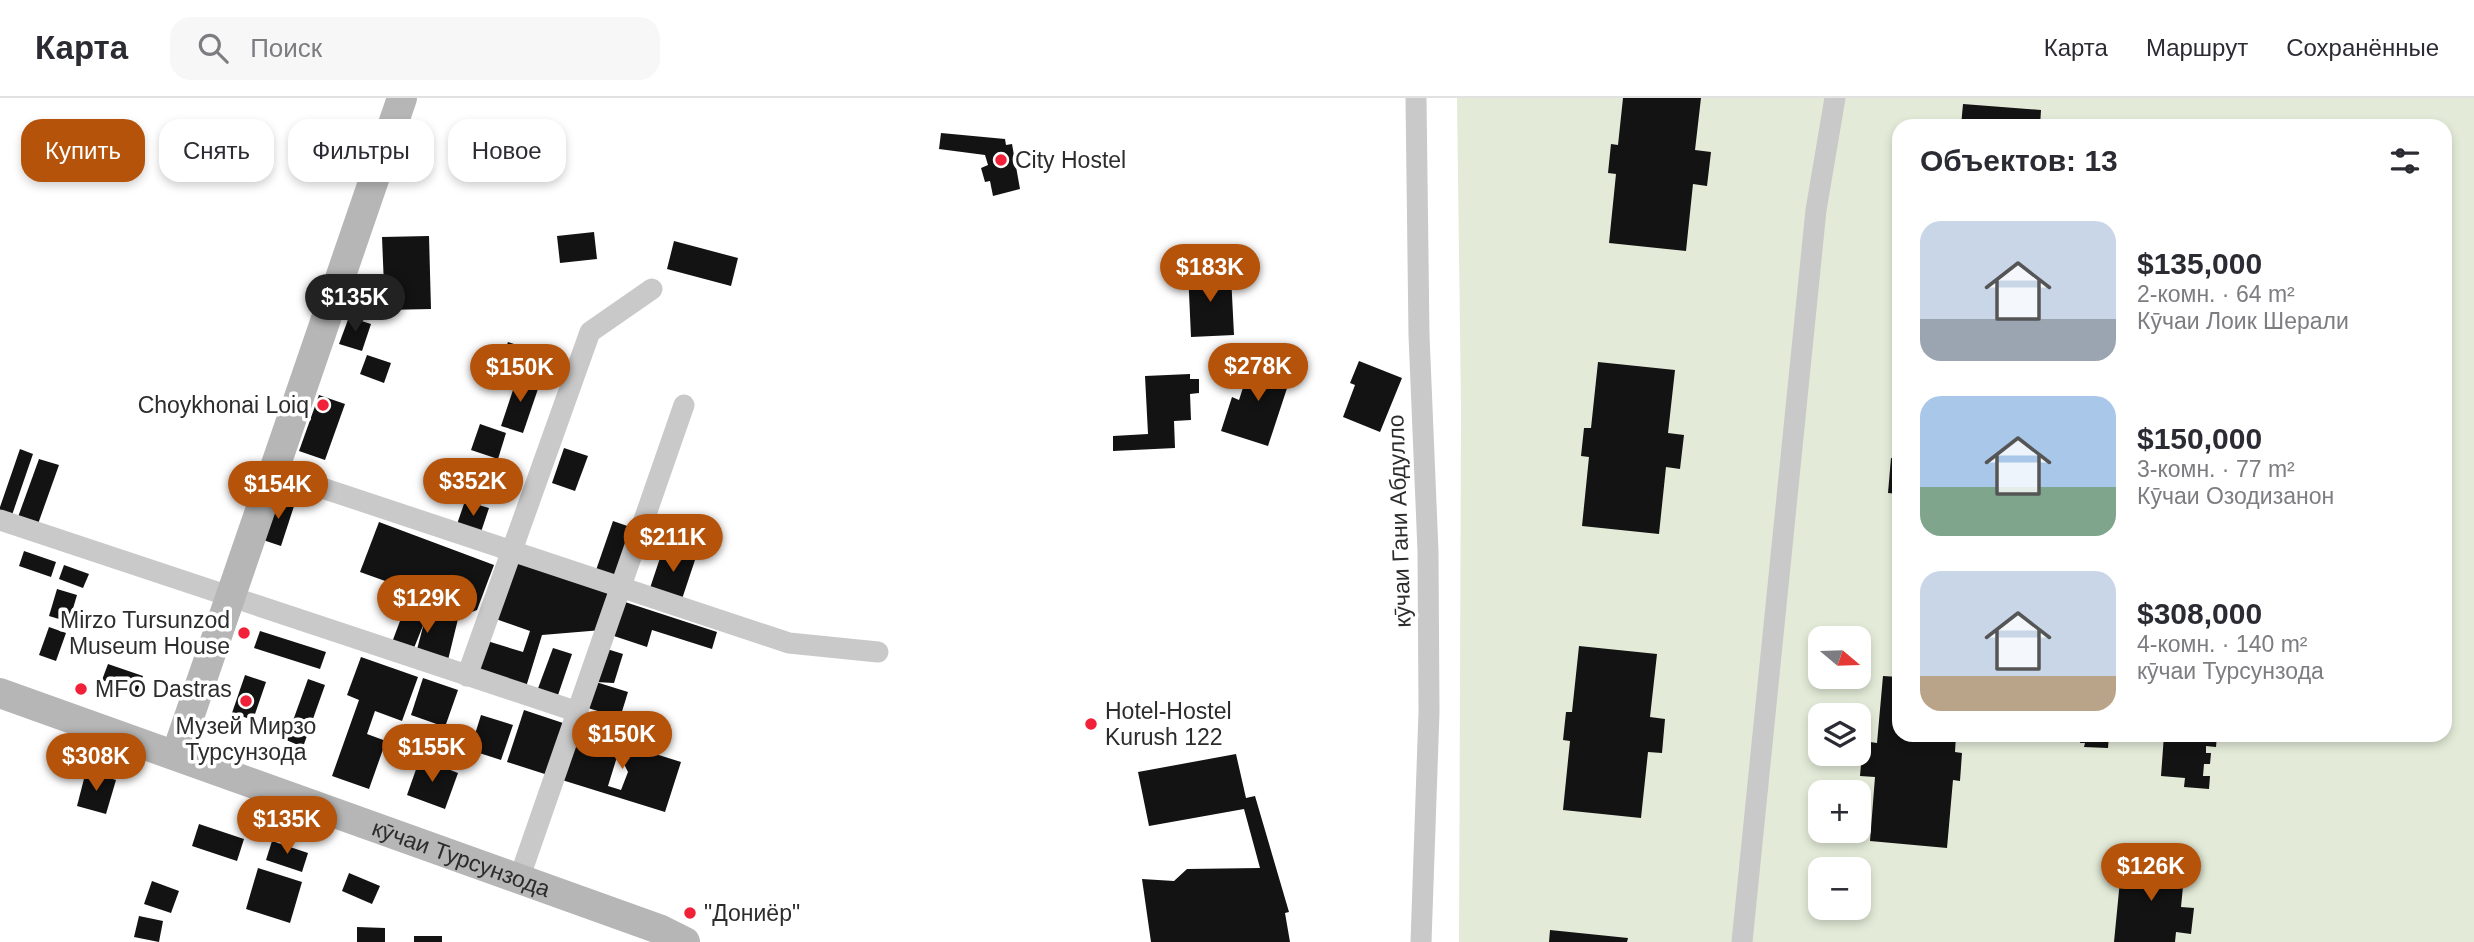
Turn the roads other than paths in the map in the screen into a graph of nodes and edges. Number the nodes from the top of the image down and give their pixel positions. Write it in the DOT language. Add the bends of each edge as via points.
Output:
graph roads {
  1 [pos="402,98"];
  2 [pos="1416,98"];
  3 [pos="1835,98"];
  4 [pos="652,289"];
  5 [pos="684,405"];
  6 [pos="274,472"];
  7 [pos="0,520"];
  8 [pos="511,552"];
  9 [pos="621,588"];
  10 [pos="232,596"];
  11 [pos="878,652"];
  12 [pos="467,676"];
  13 [pos="0,693"];
  14 [pos="578,712"];
  15 [pos="176,755"];
  16 [pos="519,879"];
  17 [pos="685,942"];
  18 [pos="1421,942"];
  19 [pos="1742,942"];
  1 -- 6 [label="main road"];
  2 -- 18 [label="street, кӯчаи Гани Абдулло" via="1429,699"];
  3 -- 19 [label="street" via="1816,210"];
  4 -- 8 [label="street" via="590,332"];
  5 -- 9 [label="street"];
  6 -- 8 [label="street"];
  6 -- 10 [label="main road"];
  7 -- 10 [label="street"];
  8 -- 9 [label="street"];
  8 -- 12 [label="street"];
  9 -- 11 [label="street" via="789,643"];
  9 -- 14 [label="street"];
  10 -- 12 [label="street"];
  10 -- 15 [label="main road"];
  12 -- 14 [label="street"];
  13 -- 15 [label="main road, кӯчаи Турсунзода"];
  14 -- 16 [label="street"];
  15 -- 16 [label="main road, кӯчаи Турсунзода"];
  16 -- 17 [label="main road, кӯчаи Турсунзода"];
}
